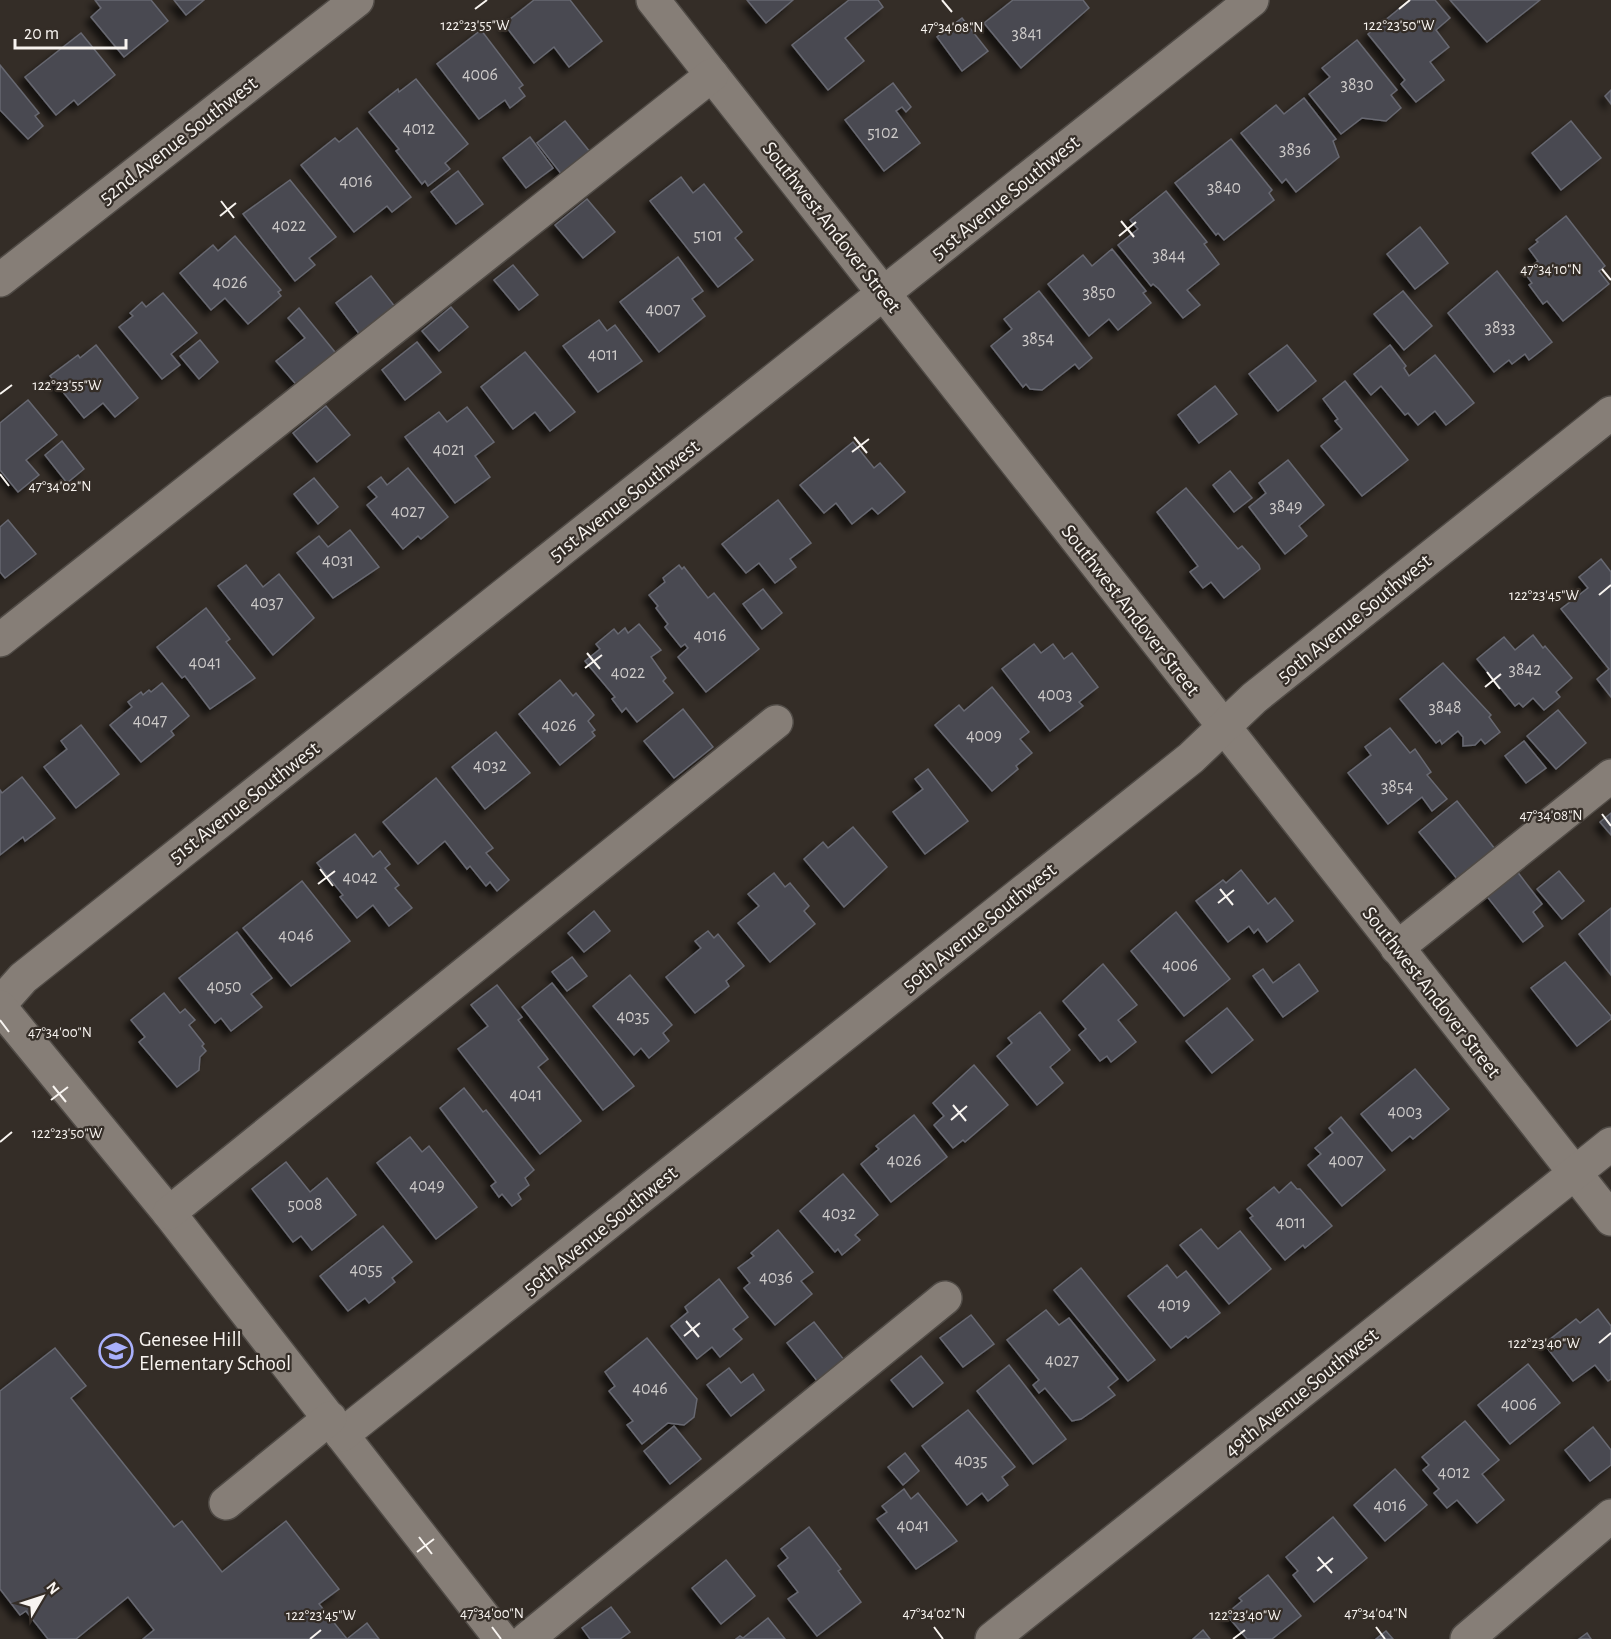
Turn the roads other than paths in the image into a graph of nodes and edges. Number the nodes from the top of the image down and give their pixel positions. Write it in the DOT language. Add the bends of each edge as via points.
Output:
graph roads {
  1 [pos="357,0"];
  2 [pos="652,0"];
  3 [pos="1252,0"];
  4 [pos="712,75"];
  5 [pos="0,280"];
  6 [pos="884,293"];
  7 [pos="1611,413"];
  8 [pos="0,640"];
  9 [pos="776,723"];
  10 [pos="1223,729"];
  11 [pos="1611,776"];
  12 [pos="1397,948"];
  13 [pos="0,1005"];
  14 [pos="1611,1144"];
  15 [pos="1575,1173"];
  16 [pos="169,1213"];
  17 [pos="1611,1220"];
  18 [pos="945,1298"];
  19 [pos="336,1426"];
  20 [pos="226,1503"];
  21 [pos="1611,1516"];
  22 [pos="501,1639"];
  23 [pos="527,1639"];
  24 [pos="992,1639"];
  25 [pos="1467,1639"];
  1 -- 5 [label="street, 52nd Avenue Southwest"];
  2 -- 4 [label="street, Southwest Andover Street"];
  3 -- 6 [label="street, 51st Avenue Southwest"];
  4 -- 6 [label="street, Southwest Andover Street"];
  4 -- 8 [label="street"];
  6 -- 10 [label="street, Southwest Andover Street"];
  6 -- 13 [label="street, 51st Avenue Southwest" via="23,978"];
  7 -- 10 [label="street, 50th Avenue Southwest" via="1254,698"];
  9 -- 16 [label="street"];
  10 -- 12 [label="street, Southwest Andover Street"];
  10 -- 19 [label="street, 50th Avenue Southwest" via="1182,766"];
  11 -- 12 [label="street"];
  12 -- 15 [label="street, Southwest Andover Street"];
  13 -- 16 [label="street"];
  14 -- 15 [label="street, 49th Avenue Southwest"];
  15 -- 17 [label="street, Southwest Andover Street"];
  15 -- 24 [label="street, 49th Avenue Southwest"];
  16 -- 19 [label="street"];
  18 -- 23 [label="street"];
  19 -- 20 [label="street, 50th Avenue Southwest"];
  19 -- 22 [label="street"];
  21 -- 25 [label="street"];
}
